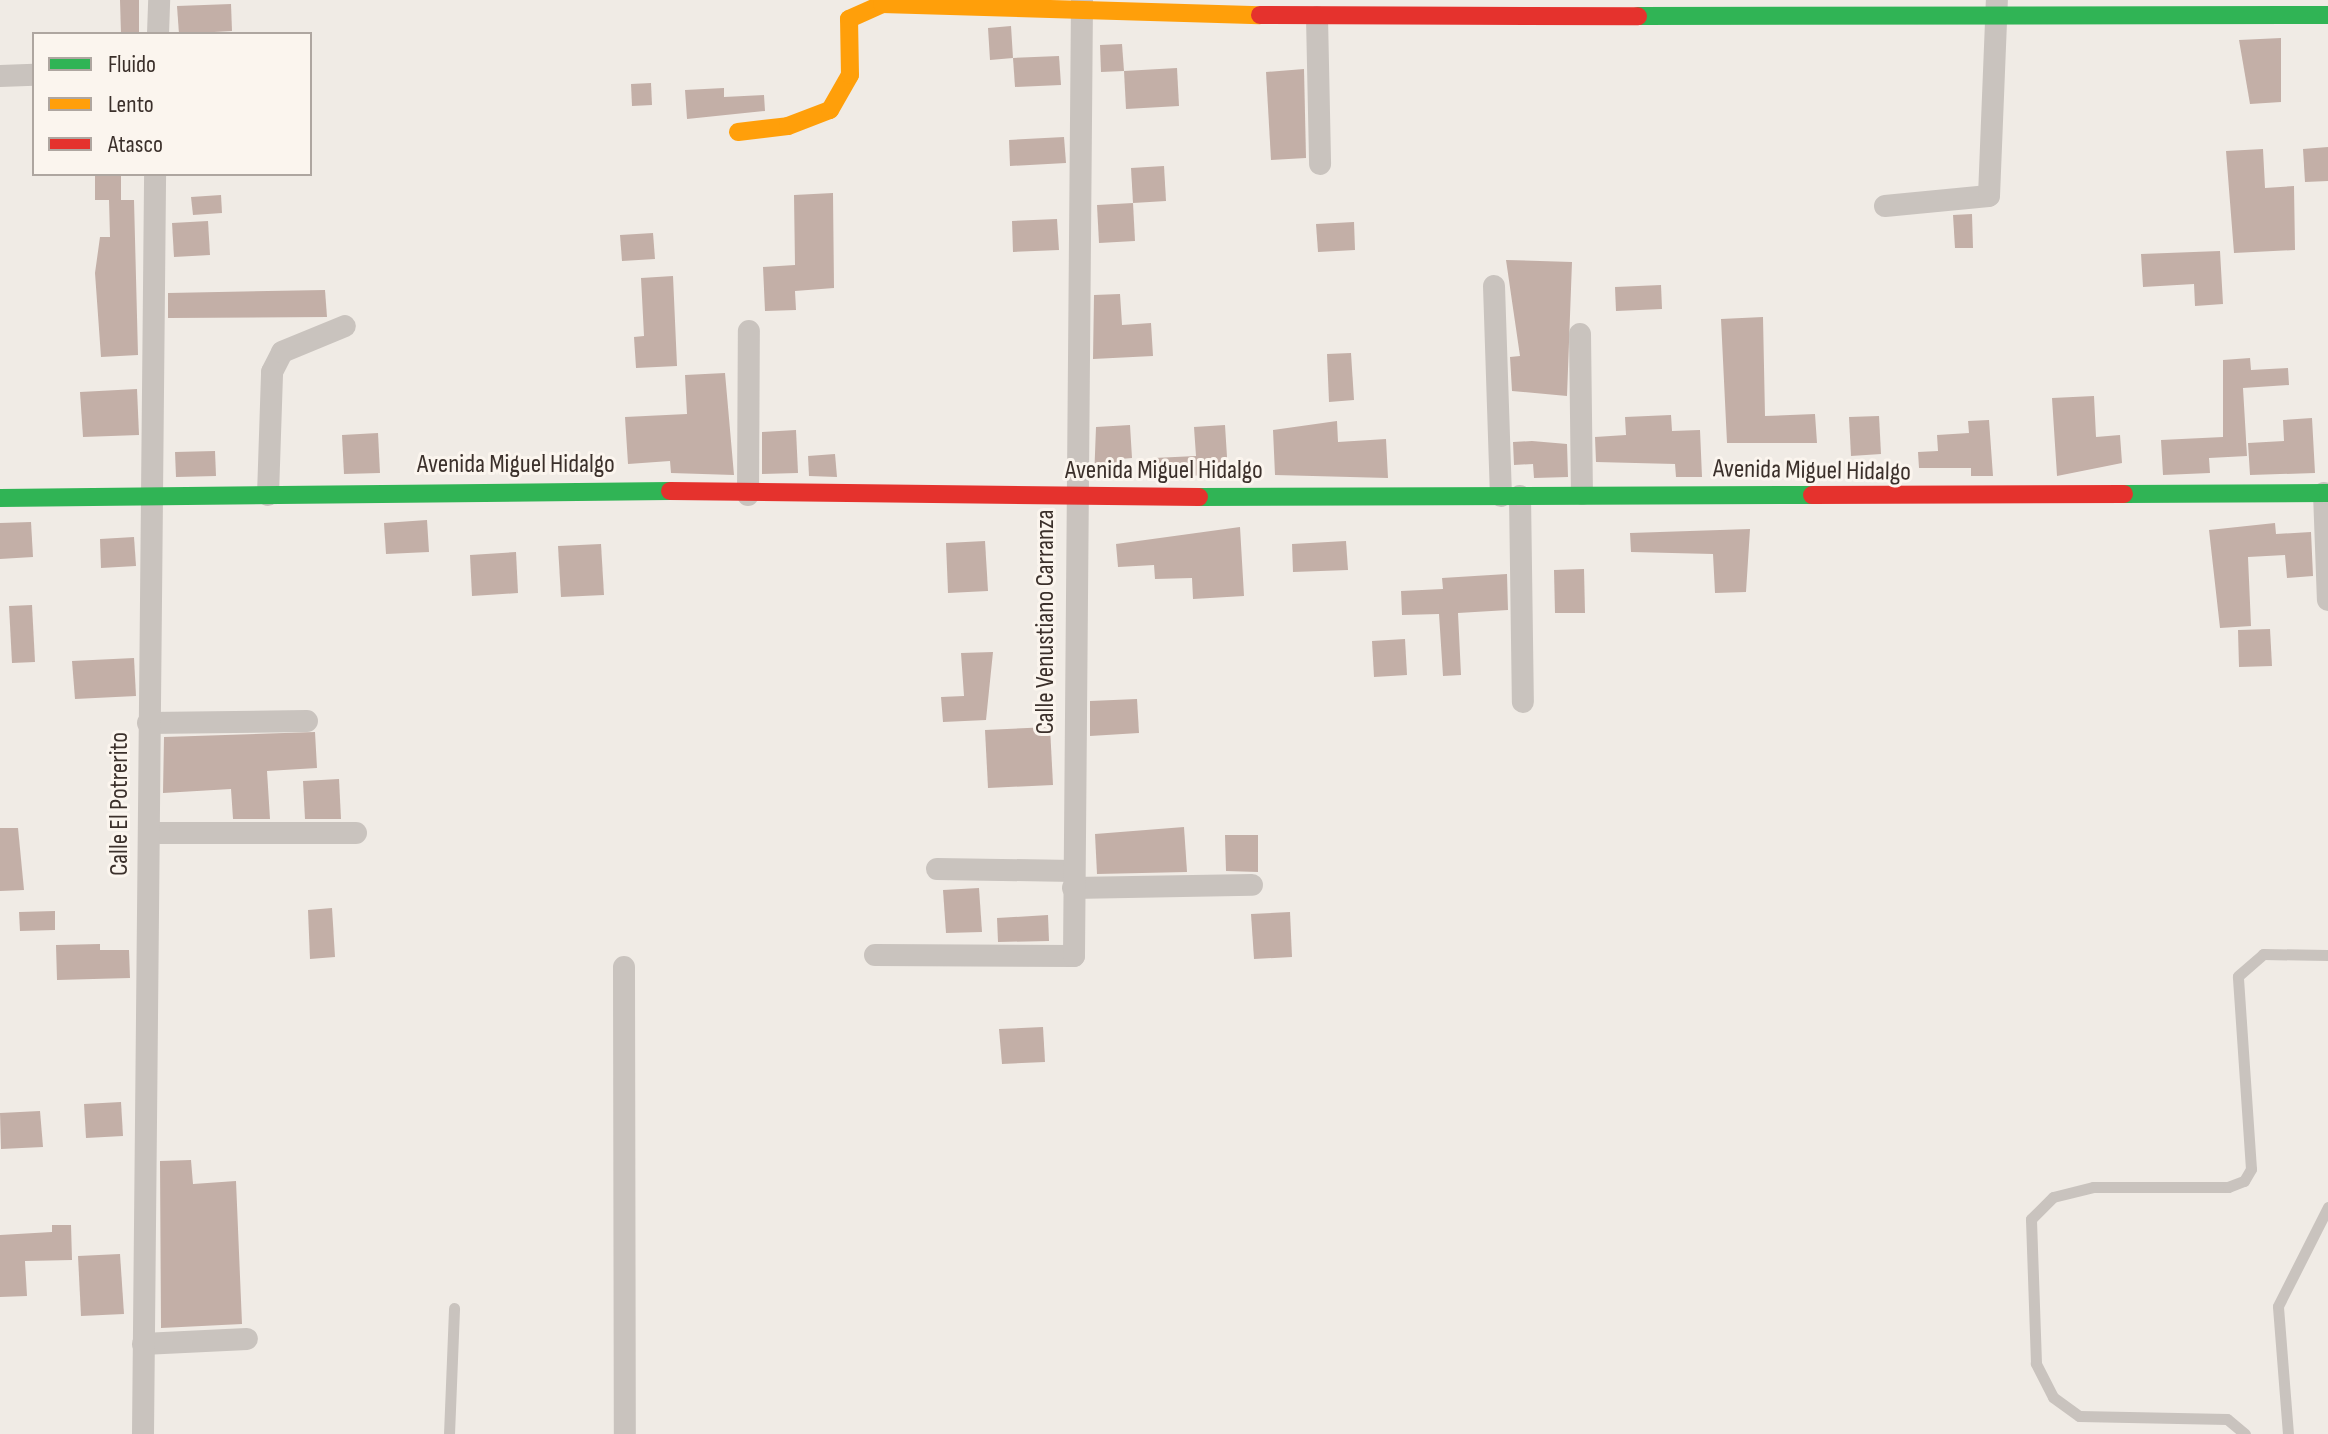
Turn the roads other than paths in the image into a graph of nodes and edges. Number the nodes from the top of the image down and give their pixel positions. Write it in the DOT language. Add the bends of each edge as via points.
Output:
graph roads {
  1 [pos="159,0"];
  2 [pos="1082,7"];
  3 [pos="1544,8"];
  4 [pos="1997,8"];
  5 [pos="2328,15"];
  6 [pos="1317,17"];
  7 [pos="158,32"];
  8 [pos="32,75"];
  9 [pos="0,76"];
  10 [pos="738,132"];
  11 [pos="1320,164"];
  12 [pos="155,176"];
  13 [pos="1885,206"];
  14 [pos="1494,286"];
  15 [pos="345,326"];
  16 [pos="749,331"];
  17 [pos="1580,334"];
  18 [pos="2326,493"];
  19 [pos="1582,494"];
  20 [pos="268,495"];
  21 [pos="748,495"];
  22 [pos="1510,496"];
  23 [pos="1074,497"];
  24 [pos="0,498"];
  25 [pos="148,498"];
  26 [pos="2328,600"];
  27 [pos="1523,702"];
  28 [pos="307,721"];
  29 [pos="148,723"];
  30 [pos="149,833"];
  31 [pos="356,833"];
  32 [pos="937,869"];
  33 [pos="1074,880"];
  34 [pos="1252,885"];
  35 [pos="875,955"];
  36 [pos="2328,955"];
  37 [pos="624,967"];
  38 [pos="2328,1207"];
  39 [pos="454,1308"];
  40 [pos="247,1339"];
  41 [pos="143,1344"];
  42 [pos="143,1434"];
  43 [pos="449,1434"];
  44 [pos="625,1434"];
  45 [pos="2245,1434"];
  46 [pos="2288,1434"];
  1 -- 7 [label="street"];
  2 -- 6 [label="street"];
  2 -- 10 [label="street" via="862,9 849,19 850,75 830,110 788,126"];
  2 -- 23 [label="street, Calle Venustiano Carranza"];
  3 -- 4 [label="street"];
  3 -- 6 [label="street"];
  4 -- 5 [label="street"];
  4 -- 13 [label="street" via="1989,196"];
  6 -- 11 [label="street"];
  8 -- 9 [label="street"];
  12 -- 25 [label="street, Calle El Potrerito"];
  14 -- 22 [label="street"];
  15 -- 20 [label="street" via="282,352 272,372"];
  16 -- 21 [label="street"];
  17 -- 19 [label="street"];
  18 -- 19 [label="street, Avenida Miguel Hidalgo" via="1971,500"];
  18 -- 26 [label="street"];
  19 -- 22 [label="street, Avenida Miguel Hidalgo"];
  20 -- 21 [label="street, Avenida Miguel Hidalgo" via="537,488"];
  20 -- 25 [label="street, Avenida Miguel Hidalgo"];
  21 -- 23 [label="street, Avenida Miguel Hidalgo"];
  22 -- 23 [label="street, Avenida Miguel Hidalgo"];
  22 -- 27 [label="street"];
  23 -- 33 [label="street, Calle Venustiano Carranza"];
  24 -- 25 [label="street, Avenida Miguel Hidalgo"];
  25 -- 29 [label="street, Calle El Potrerito"];
  28 -- 29 [label="street"];
  29 -- 30 [label="street, Calle El Potrerito"];
  30 -- 31 [label="street"];
  30 -- 41 [label="street, Calle El Potrerito"];
  32 -- 33 [label="street"];
  33 -- 34 [label="street"];
  33 -- 35 [label="street, Calle Venustiano Carranza" via="1074,956"];
  36 -- 45 [label="lane" via="2263,954 2238,976 2251,1169 2244,1181 2228,1187 2093,1187 2053,1197 2031,1219 2036,1363 2053,1397 2079,1416 2227,1419"];
  37 -- 44 [label="street"];
  38 -- 46 [label="lane" via="2278,1306"];
  39 -- 43 [label="lane"];
  40 -- 41 [label="street"];
  41 -- 42 [label="street, Calle El Potrerito"];
}
